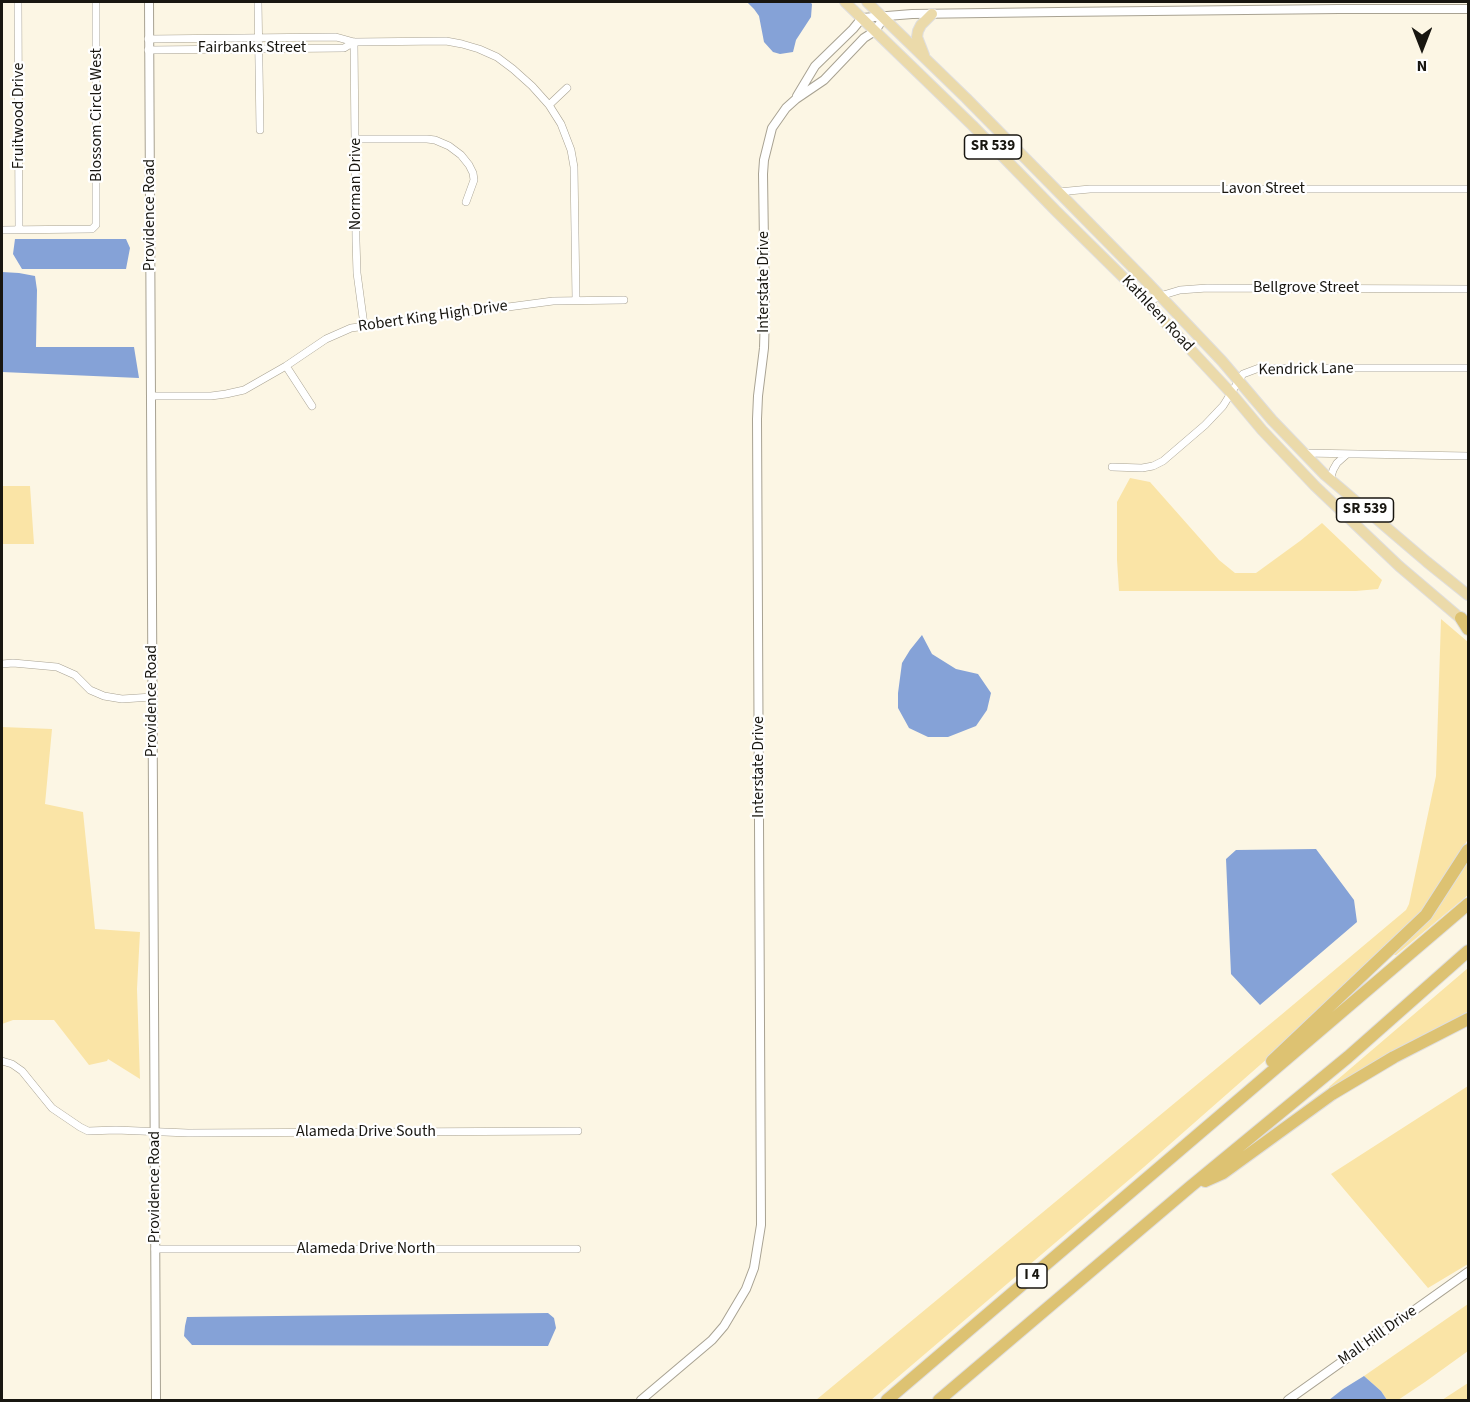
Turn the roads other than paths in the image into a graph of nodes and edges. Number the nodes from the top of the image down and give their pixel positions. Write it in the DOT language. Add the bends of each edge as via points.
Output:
graph roads {
  1 [pos="18,2"];
  2 [pos="96,2"];
  3 [pos="148,2"];
  4 [pos="258,2"];
  5 [pos="845,2"];
  6 [pos="867,2"];
  7 [pos="1468,9"];
  8 [pos="932,14"];
  9 [pos="884,17"];
  10 [pos="862,18"];
  11 [pos="875,31"];
  12 [pos="258,37"];
  13 [pos="148,39"];
  14 [pos="354,42"];
  15 [pos="259,48"];
  16 [pos="148,50"];
  17 [pos="927,60"];
  18 [pos="567,88"];
  19 [pos="796,99"];
  20 [pos="549,105"];
  21 [pos="260,130"];
  22 [pos="356,139"];
  23 [pos="1468,189"];
  24 [pos="1058,192"];
  25 [pos="466,202"];
  26 [pos="2,230"];
  27 [pos="19,230"];
  28 [pos="1468,289"];
  29 [pos="1160,296"];
  30 [pos="576,300"];
  31 [pos="624,300"];
  32 [pos="1147,303"];
  33 [pos="364,326"];
  34 [pos="286,366"];
  35 [pos="1468,368"];
  36 [pos="1238,381"];
  37 [pos="1231,393"];
  38 [pos="151,396"];
  39 [pos="312,406"];
  40 [pos="1304,453"];
  41 [pos="1346,454"];
  42 [pos="1468,456"];
  43 [pos="1112,467"];
  44 [pos="1330,480"];
  45 [pos="1468,595"];
  46 [pos="1466,624"];
  47 [pos="2,664"];
  48 [pos="152,697"];
  49 [pos="1468,850"];
  50 [pos="1468,904"];
  51 [pos="1468,951"];
  52 [pos="1468,1019"];
  53 [pos="2,1061"];
  54 [pos="155,1131"];
  55 [pos="578,1131"];
  56 [pos="1177,1152"];
  57 [pos="1190,1187"];
  58 [pos="155,1249"];
  59 [pos="577,1249"];
  60 [pos="1468,1272"];
  61 [pos="156,1401"];
  62 [pos="641,1401"];
  63 [pos="886,1401"];
  64 [pos="939,1401"];
  65 [pos="1288,1401"];
  1 -- 27 [label="street, Fruitwood Drive"];
  2 -- 27 [label="street, Blossom Circle West" via="96,225 92,229"];
  3 -- 13 [label="street, Providence Road"];
  4 -- 12 [label="street"];
  5 -- 10 [label="main road, Kathleen Road / SR 539"];
  6 -- 9 [label="main road, Kathleen Road / SR 539"];
  7 -- 8 [label="street"];
  8 -- 9 [label="street"];
  8 -- 17 [label="main road" via="921,25 917,37"];
  9 -- 10 [label="street"];
  9 -- 11 [label="street, Interstate Drive"];
  9 -- 17 [label="main road, Kathleen Road / SR 539"];
  10 -- 11 [label="main road, Kathleen Road / SR 539"];
  10 -- 19 [label="street, Interstate Drive" via="815,66"];
  11 -- 19 [label="street, Interstate Drive" via="824,80"];
  11 -- 32 [label="main road, Kathleen Road / SR 539"];
  12 -- 13 [label="street, Fairbanks Street"];
  12 -- 14 [label="street, Fairbanks Street" via="336,37"];
  12 -- 15 [label="street"];
  13 -- 16 [label="street, Providence Road"];
  14 -- 15 [label="street, Fairbanks Street" via="344,48"];
  14 -- 20 [label="street, Fairbanks Street" via="446,41 470,46 497,57"];
  14 -- 22 [label="street, Norman Drive"];
  15 -- 16 [label="street, Fairbanks Street"];
  15 -- 21 [label="street"];
  16 -- 38 [label="street, Providence Road"];
  17 -- 24 [label="main road, Kathleen Road / SR 539"];
  18 -- 20 [label="street"];
  19 -- 62 [label="street, Interstate Drive" via="772,128 763,174 765,313 757,419 761,1225 746,1289 724,1326 712,1341"];
  20 -- 30 [label="street, Fairbanks Street" via="567,138 574,167"];
  22 -- 25 [label="street" via="427,139 449,146 473,173"];
  22 -- 33 [label="street, Norman Drive" via="357,273"];
  23 -- 24 [label="street, Lavon Street"];
  24 -- 29 [label="main road, Kathleen Road / SR 539"];
  26 -- 27 [label="street"];
  28 -- 29 [label="street, Bellgrove Street" via="1207,288"];
  29 -- 32 [label="street, Bellgrove Street"];
  29 -- 36 [label="main road, Kathleen Road / SR 539"];
  30 -- 31 [label="street, Robert King High Drive"];
  30 -- 33 [label="street, Robert King High Drive"];
  32 -- 37 [label="main road, Kathleen Road / SR 539"];
  33 -- 34 [label="street, Robert King High Drive" via="326,339"];
  34 -- 38 [label="street, Robert King High Drive" via="244,390 226,394"];
  34 -- 39 [label="street"];
  35 -- 36 [label="street, Kendrick Lane" via="1259,368"];
  36 -- 37 [label="street, Kendrick Lane"];
  36 -- 40 [label="main road, Kathleen Road / SR 539"];
  37 -- 43 [label="street, Kendrick Lane" via="1205,425 1163,461 1142,468"];
  37 -- 46 [label="main road, Kathleen Road / SR 539" via="1316,486"];
  38 -- 48 [label="street, Providence Road"];
  40 -- 41 [label="street"];
  40 -- 44 [label="main road, Kathleen Road / SR 539"];
  41 -- 42 [label="street"];
  41 -- 44 [label="street"];
  44 -- 45 [label="main road, Kathleen Road / SR 539"];
  47 -- 48 [label="street" via="57,667 104,696"];
  48 -- 54 [label="street, Providence Road"];
  49 -- 56 [label="highway" via="1426,915"];
  50 -- 56 [label="highway, I 4"];
  51 -- 57 [label="highway, I 4" via="1348,1057"];
  52 -- 57 [label="highway" via="1332,1094 1223,1173"];
  53 -- 54 [label="street, Alameda Drive South" via="22,1071 52,1108 88,1131"];
  54 -- 55 [label="street, Alameda Drive South"];
  54 -- 58 [label="street, Providence Road"];
  56 -- 63 [label="highway, I 4"];
  57 -- 64 [label="highway, I 4"];
  58 -- 59 [label="street, Alameda Drive North"];
  58 -- 61 [label="street, Providence Road"];
  60 -- 65 [label="street, Mall Hill Drive"];
}
